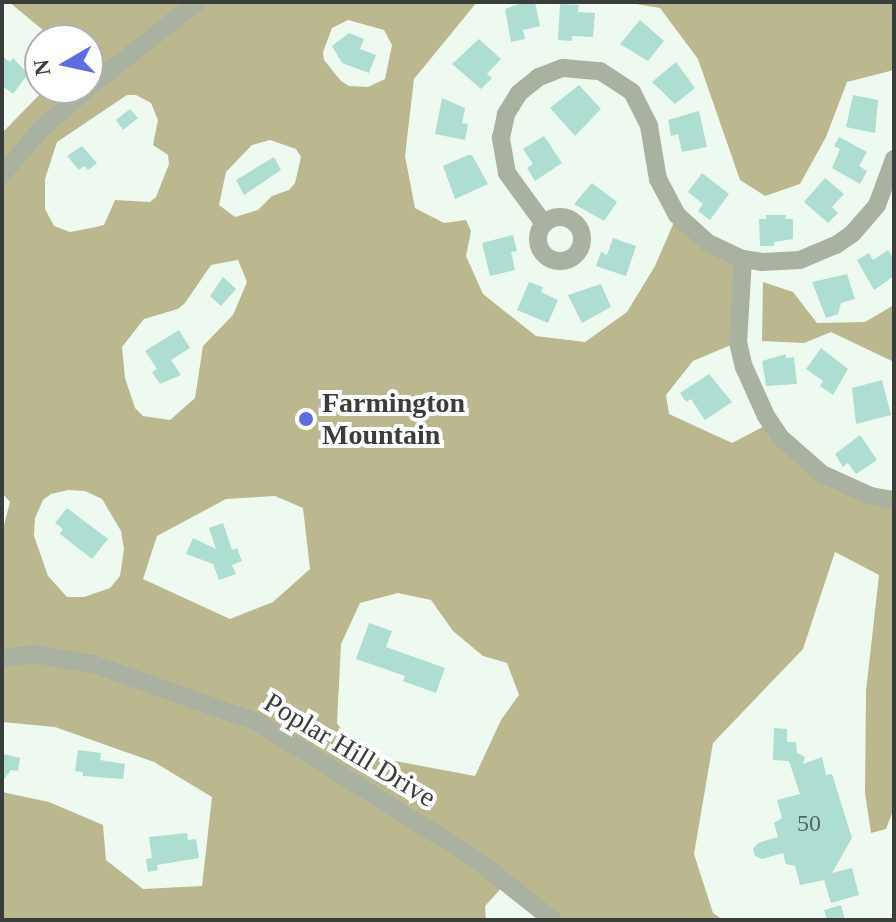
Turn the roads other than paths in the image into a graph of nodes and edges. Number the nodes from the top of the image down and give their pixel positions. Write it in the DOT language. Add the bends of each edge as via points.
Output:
graph roads {
  1 [pos="197,2"];
  2 [pos="104,75"];
  3 [pos="70,104"];
  4 [pos="894,159"];
  5 [pos="4,168"];
  6 [pos="544,224"];
  7 [pos="743,259"];
  8 [pos="894,500"];
  9 [pos="2,658"];
  10 [pos="553,920"];
  1 -- 2 [label="street"];
  3 -- 5 [label="street"];
  4 -- 7 [label="street" via="877,205 836,245 781,263"];
  6 -- 7 [label="street" via="507,173 502,126 511,103 539,77 563,68 588,68 612,76 640,102 658,179 677,215 708,243"];
  7 -- 8 [label="street" via="738,342 766,416 781,438 822,474 871,496"];
  9 -- 10 [label="street, Poplar Hill Drive" via="34,654 93,664 257,722 477,860"];
}
